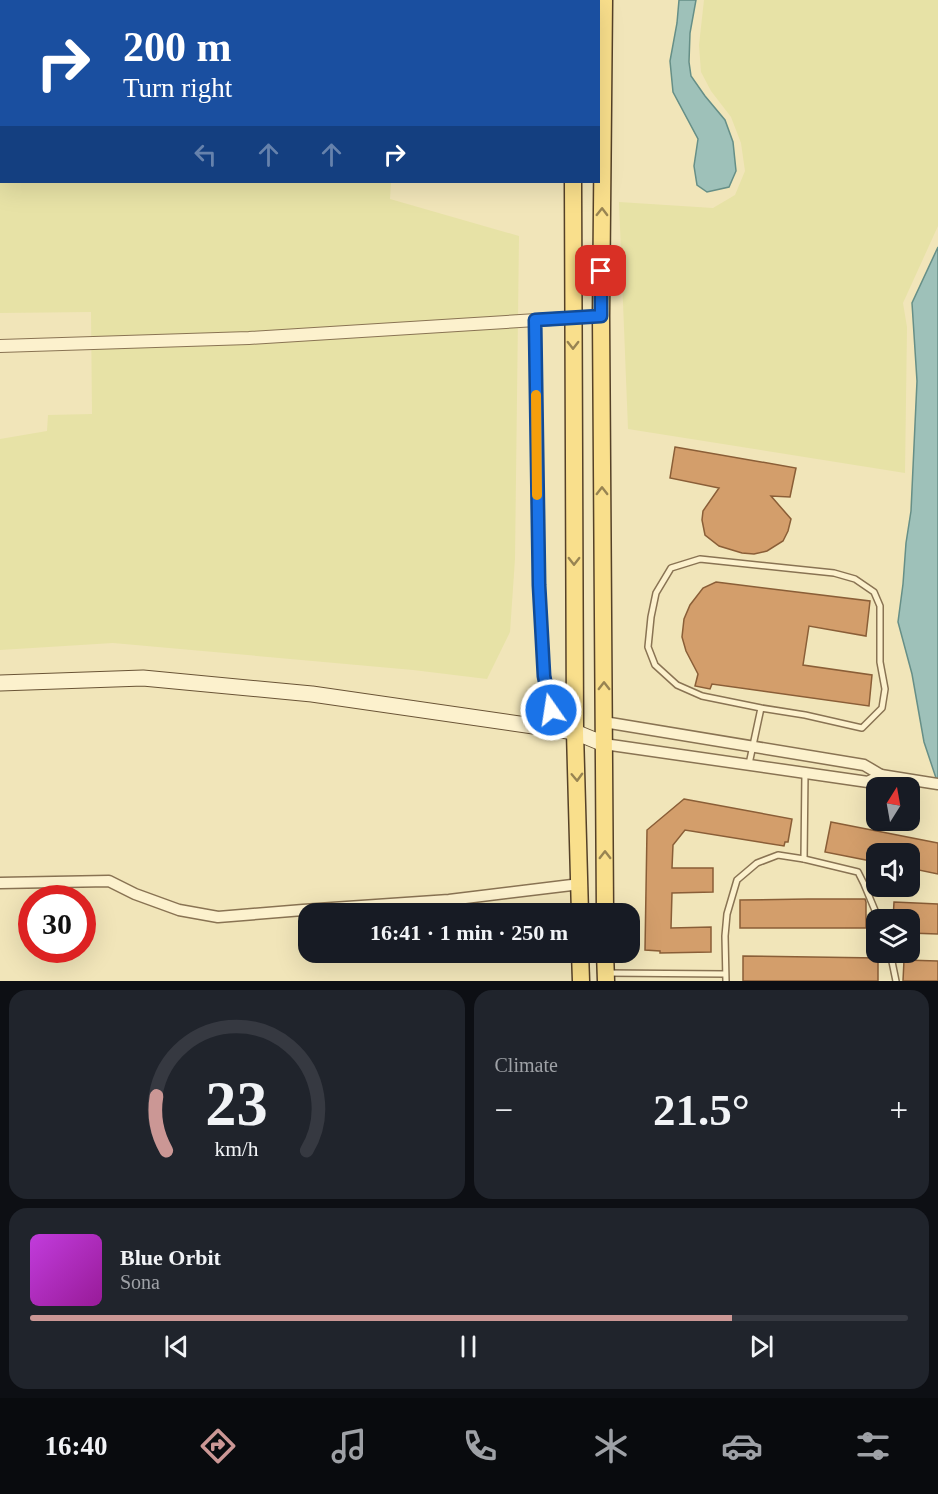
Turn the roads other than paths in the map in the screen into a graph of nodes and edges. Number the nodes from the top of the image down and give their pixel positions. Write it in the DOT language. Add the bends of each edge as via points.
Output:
graph roads {
  1 [pos="604,0"];
  2 [pos="573,183"];
  3 [pos="601,316"];
  4 [pos="572,317"];
  5 [pos="535,320"];
  6 [pos="0,346"];
  7 [pos="0,683"];
  8 [pos="761,708"];
  9 [pos="604,722"];
  10 [pos="575,732"];
  11 [pos="604,744"];
  12 [pos="753,747"];
  13 [pos="749,764"];
  14 [pos="805,773"];
  15 [pos="881,775"];
  16 [pos="938,784"];
  17 [pos="804,859"];
  18 [pos="0,883"];
  19 [pos="580,884"];
  20 [pos="580,903"];
  21 [pos="605,903"];
  22 [pos="874,909"];
  23 [pos="580,963"];
  24 [pos="892,963"];
  25 [pos="606,977"];
  26 [pos="725,978"];
  27 [pos="580,981"];
  28 [pos="896,981"];
  3 -- 1 [label="main road, one-way"];
  2 -- 4 [label="main road"];
  3 -- 4 [label="street"];
  9 -- 3 [label="main road, one-way"];
  4 -- 5 [label="street"];
  4 -- 10 [label="main road, one-way"];
  5 -- 6 [label="street" via="229,339"];
  5 -- 10 [label="street" via="544,676 551,710"];
  7 -- 10 [label="main road" via="143,678 312,694"];
  8 -- 8 [label="lane" via="862,728 882,708 885,689 880,662 880,606 874,592 855,579 834,573 700,559 671,568 656,592 651,617 648,647 655,665 677,685 702,696"];
  8 -- 12 [label="lane"];
  9 -- 10 [label="main road"];
  9 -- 11 [label="main road"];
  9 -- 12 [label="street"];
  10 -- 11 [label="main road"];
  10 -- 19 [label="main road, one-way"];
  11 -- 13 [label="street"];
  21 -- 11 [label="main road, one-way"];
  12 -- 13 [label="lane"];
  12 -- 15 [label="street" via="864,765"];
  13 -- 14 [label="street"];
  14 -- 15 [label="street" via="868,782"];
  14 -- 17 [label="lane"];
  15 -- 16 [label="street"];
  17 -- 22 [label="lane" via="858,872"];
  17 -- 26 [label="lane" via="778,855 757,863 737,880 724,936"];
  18 -- 19 [label="street" via="109,882 179,910 218,917 449,900"];
  19 -- 20 [label="main road"];
  23 -- 27 [label="main road"];
  24 -- 28 [label="lane"];
  25 -- 26 [label="lane"];
}
